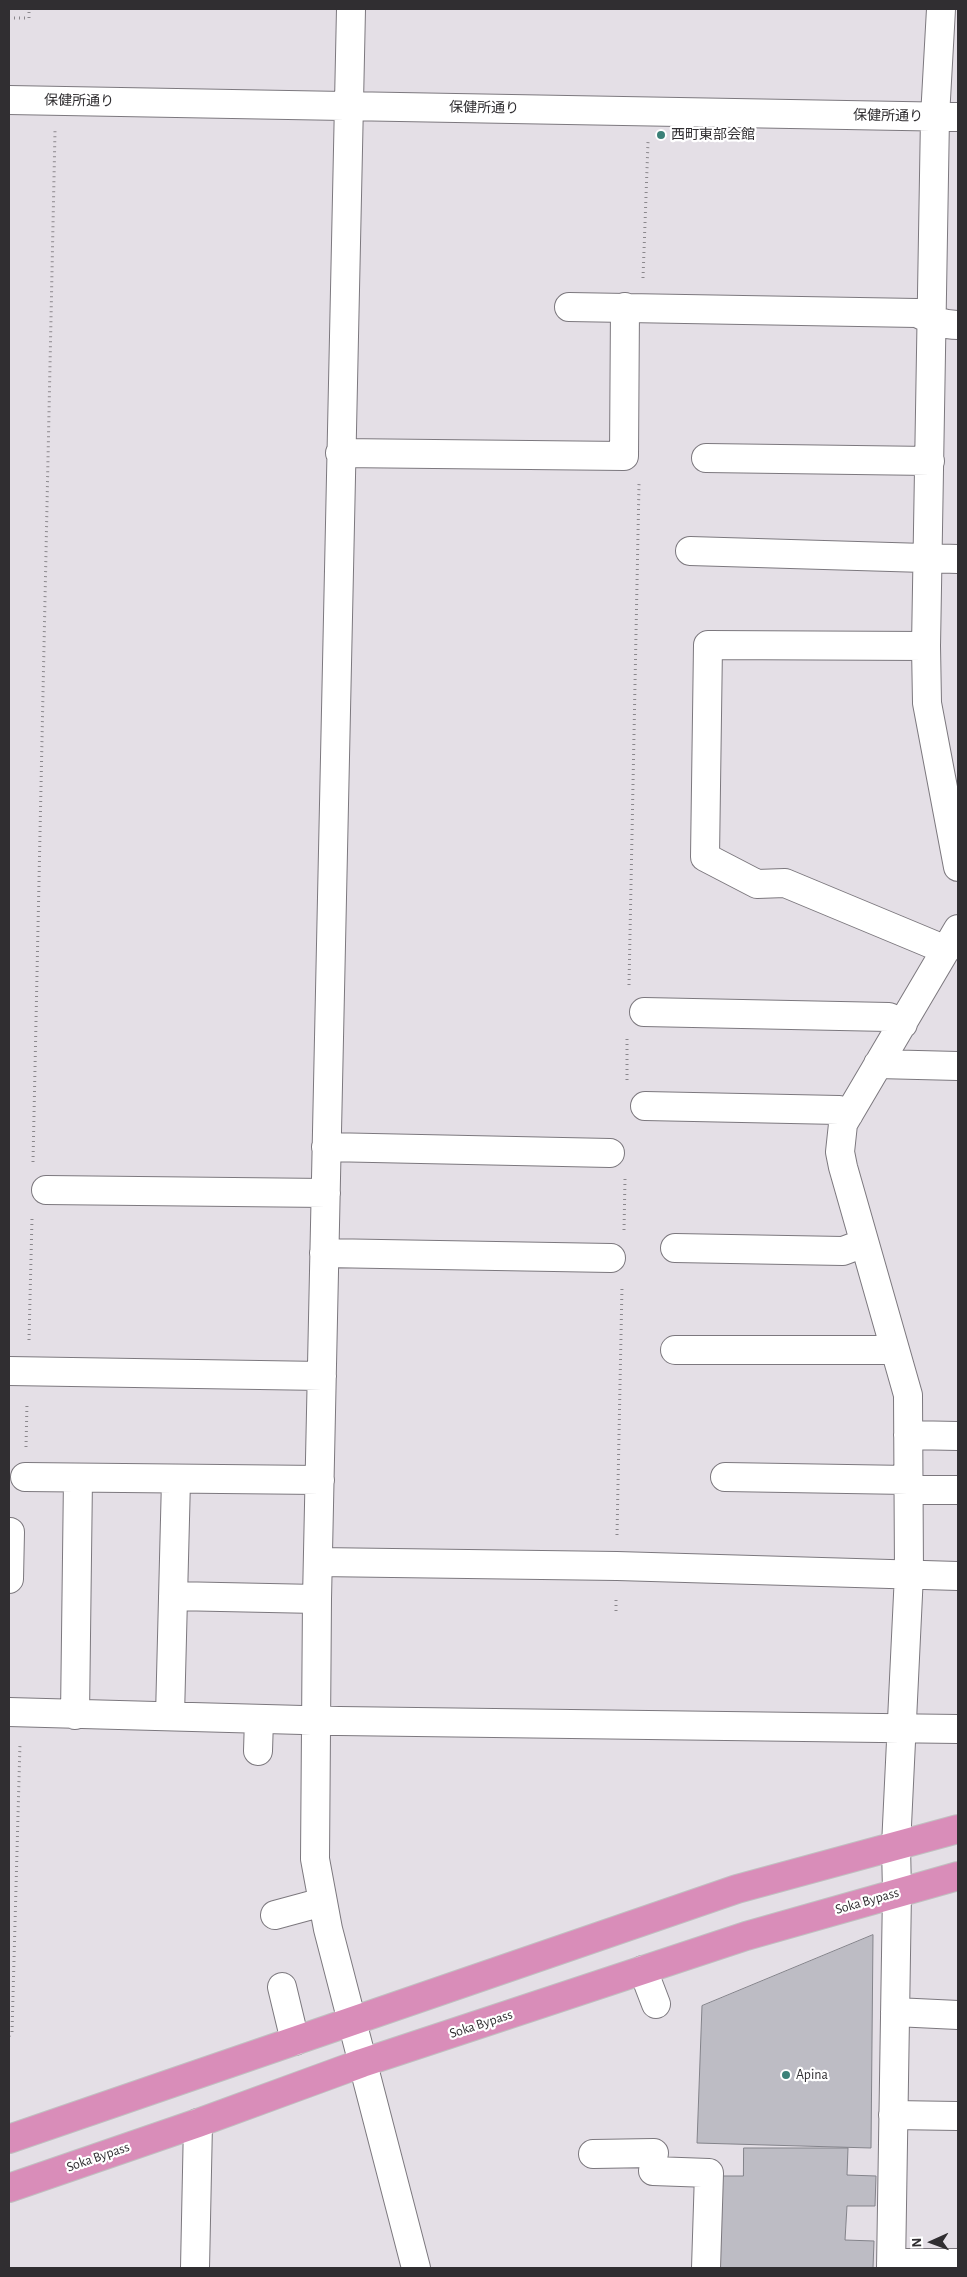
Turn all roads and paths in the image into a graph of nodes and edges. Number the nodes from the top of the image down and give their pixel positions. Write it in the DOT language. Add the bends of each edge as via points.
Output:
graph roads {
  1 [pos="29,9"];
  2 [pos="351,9"];
  3 [pos="941,9"];
  4 [pos="9,18"];
  5 [pos="9,100"];
  6 [pos="56,100"];
  7 [pos="349,105"];
  8 [pos="649,111"];
  9 [pos="946,117"];
  10 [pos="569,307"];
  11 [pos="634,307"];
  12 [pos="945,323"];
  13 [pos="340,453"];
  14 [pos="706,458"];
  15 [pos="930,461"];
  16 [pos="639,477"];
  17 [pos="690,551"];
  18 [pos="928,558"];
  19 [pos="958,559"];
  20 [pos="926,646"];
  21 [pos="953,806"];
  22 [pos="958,866"];
  23 [pos="952,940"];
  24 [pos="628,986"];
  25 [pos="644,1012"];
  26 [pos="902,1024"];
  27 [pos="628,1036"];
  28 [pos="878,1064"];
  29 [pos="958,1066"];
  30 [pos="626,1086"];
  31 [pos="645,1106"];
  32 [pos="849,1114"];
  33 [pos="326,1147"];
  34 [pos="610,1153"];
  35 [pos="33,1163"];
  36 [pos="625,1176"];
  37 [pos="46,1190"];
  38 [pos="326,1193"];
  39 [pos="32,1212"];
  40 [pos="864,1243"];
  41 [pos="675,1248"];
  42 [pos="324,1253"];
  43 [pos="619,1257"];
  44 [pos="675,1350"];
  45 [pos="894,1350"];
  46 [pos="19,1371"];
  47 [pos="322,1376"];
  48 [pos="908,1435"];
  49 [pos="958,1436"];
  50 [pos="25,1477"];
  51 [pos="725,1477"];
  52 [pos="78,1478"];
  53 [pos="176,1480"];
  54 [pos="320,1480"];
  55 [pos="908,1485"];
  56 [pos="958,1490"];
  57 [pos="10,1532"];
  58 [pos="318,1562"];
  59 [pos="617,1566"];
  60 [pos="909,1574"];
  61 [pos="958,1576"];
  62 [pos="9,1579"];
  63 [pos="173,1596"];
  64 [pos="317,1599"];
  65 [pos="616,1612"];
  66 [pos="15,1712"];
  67 [pos="75,1714"];
  68 [pos="170,1716"];
  69 [pos="259,1719"];
  70 [pos="315,1720"];
  71 [pos="902,1728"];
  72 [pos="958,1729"];
  73 [pos="258,1750"];
  74 [pos="958,1829"];
  75 [pos="896,1846"];
  76 [pos="958,1876"];
  77 [pos="897,1892"];
  78 [pos="323,1902"];
  79 [pos="274,1915"];
  80 [pos="643,1970"];
  81 [pos="282,1987"];
  82 [pos="656,2004"];
  83 [pos="895,2012"];
  84 [pos="958,2015"];
  85 [pos="352,2021"];
  86 [pos="9,2036"];
  87 [pos="295,2041"];
  88 [pos="362,2063"];
  89 [pos="893,2114"];
  90 [pos="958,2116"];
  91 [pos="198,2123"];
  92 [pos="9,2139"];
  93 [pos="593,2154"];
  94 [pos="9,2188"];
  95 [pos="958,2263"];
  96 [pos="891,2266"];
  97 [pos="195,2268"];
  98 [pos="416,2268"];
  99 [pos="706,2268"];
  1 -- 4 [label="path" via="29,18"];
  2 -- 7 [label="street"];
  3 -- 9 [label="street"];
  5 -- 6 [label="street, 保健所通り"];
  6 -- 7 [label="street, 保健所通り"];
  6 -- 35 [label="path"];
  7 -- 8 [label="street, 保健所通り"];
  7 -- 13 [label="street"];
  8 -- 9 [label="street, 保健所通り"];
  8 -- 11 [label="path"];
  9 -- 12 [label="street"];
  10 -- 11 [label="street"];
  11 -- 12 [label="street" via="917,312"];
  11 -- 13 [label="street" via="624,456"];
  12 -- 15 [label="street"];
  13 -- 33 [label="street"];
  14 -- 15 [label="street"];
  15 -- 18 [label="street"];
  16 -- 24 [label="path"];
  17 -- 18 [label="street"];
  18 -- 19 [label="street"];
  18 -- 20 [label="street"];
  20 -- 21 [label="street" via="928,703"];
  20 -- 23 [label="street" via="708,645 705,857 757,884 785,883"];
  21 -- 22 [label="street"];
  23 -- 26 [label="street"];
  25 -- 26 [label="street" via="889,1017"];
  26 -- 28 [label="street"];
  27 -- 30 [label="path"];
  28 -- 29 [label="street"];
  28 -- 32 [label="street"];
  31 -- 32 [label="street" via="839,1110"];
  32 -- 40 [label="street" via="843,1124 840,1152"];
  33 -- 34 [label="street"];
  33 -- 38 [label="street"];
  36 -- 43 [label="path"];
  37 -- 38 [label="street"];
  38 -- 42 [label="street"];
  39 -- 46 [label="path"];
  40 -- 41 [label="street" via="843,1251"];
  40 -- 45 [label="street"];
  42 -- 43 [label="street"];
  42 -- 47 [label="street"];
  43 -- 59 [label="path"];
  44 -- 45 [label="street"];
  45 -- 48 [label="street" via="908,1395"];
  46 -- 47 [label="street"];
  46 -- 50 [label="path"];
  47 -- 54 [label="street"];
  48 -- 49 [label="street"];
  48 -- 55 [label="street"];
  50 -- 52 [label="street"];
  51 -- 55 [label="street"];
  52 -- 53 [label="street"];
  52 -- 67 [label="street"];
  53 -- 54 [label="street"];
  53 -- 63 [label="street"];
  54 -- 58 [label="street"];
  55 -- 56 [label="street"];
  55 -- 60 [label="street"];
  57 -- 62 [label="street"];
  58 -- 59 [label="street"];
  58 -- 64 [label="street"];
  59 -- 60 [label="street"];
  59 -- 65 [label="path"];
  60 -- 61 [label="street"];
  60 -- 71 [label="street"];
  63 -- 64 [label="street"];
  63 -- 68 [label="street"];
  64 -- 70 [label="street"];
  66 -- 67 [label="street"];
  66 -- 86 [label="path" via="12,2032"];
  67 -- 68 [label="street"];
  68 -- 69 [label="street"];
  69 -- 70 [label="street"];
  69 -- 73 [label="street"];
  70 -- 71 [label="street"];
  70 -- 78 [label="street" via="315,1860"];
  71 -- 72 [label="street"];
  71 -- 75 [label="street"];
  74 -- 75 [label="highway"];
  75 -- 77 [label="street"];
  75 -- 85 [label="highway" via="737,1889"];
  76 -- 77 [label="highway, Soka Bypass"];
  77 -- 80 [label="highway, Soka Bypass"];
  77 -- 83 [label="street"];
  78 -- 79 [label="street"];
  78 -- 85 [label="street"];
  80 -- 82 [label="street"];
  80 -- 88 [label="highway, Soka Bypass"];
  81 -- 87 [label="street"];
  83 -- 84 [label="street"];
  83 -- 89 [label="street"];
  85 -- 87 [label="highway"];
  85 -- 88 [label="street"];
  87 -- 92 [label="highway"];
  88 -- 91 [label="highway, Soka Bypass"];
  88 -- 98 [label="street"];
  89 -- 90 [label="street"];
  89 -- 96 [label="street"];
  91 -- 94 [label="highway, Soka Bypass"];
  91 -- 97 [label="street"];
  93 -- 99 [label="street" via="709,2173"];
  95 -- 96 [label="street"];
}
